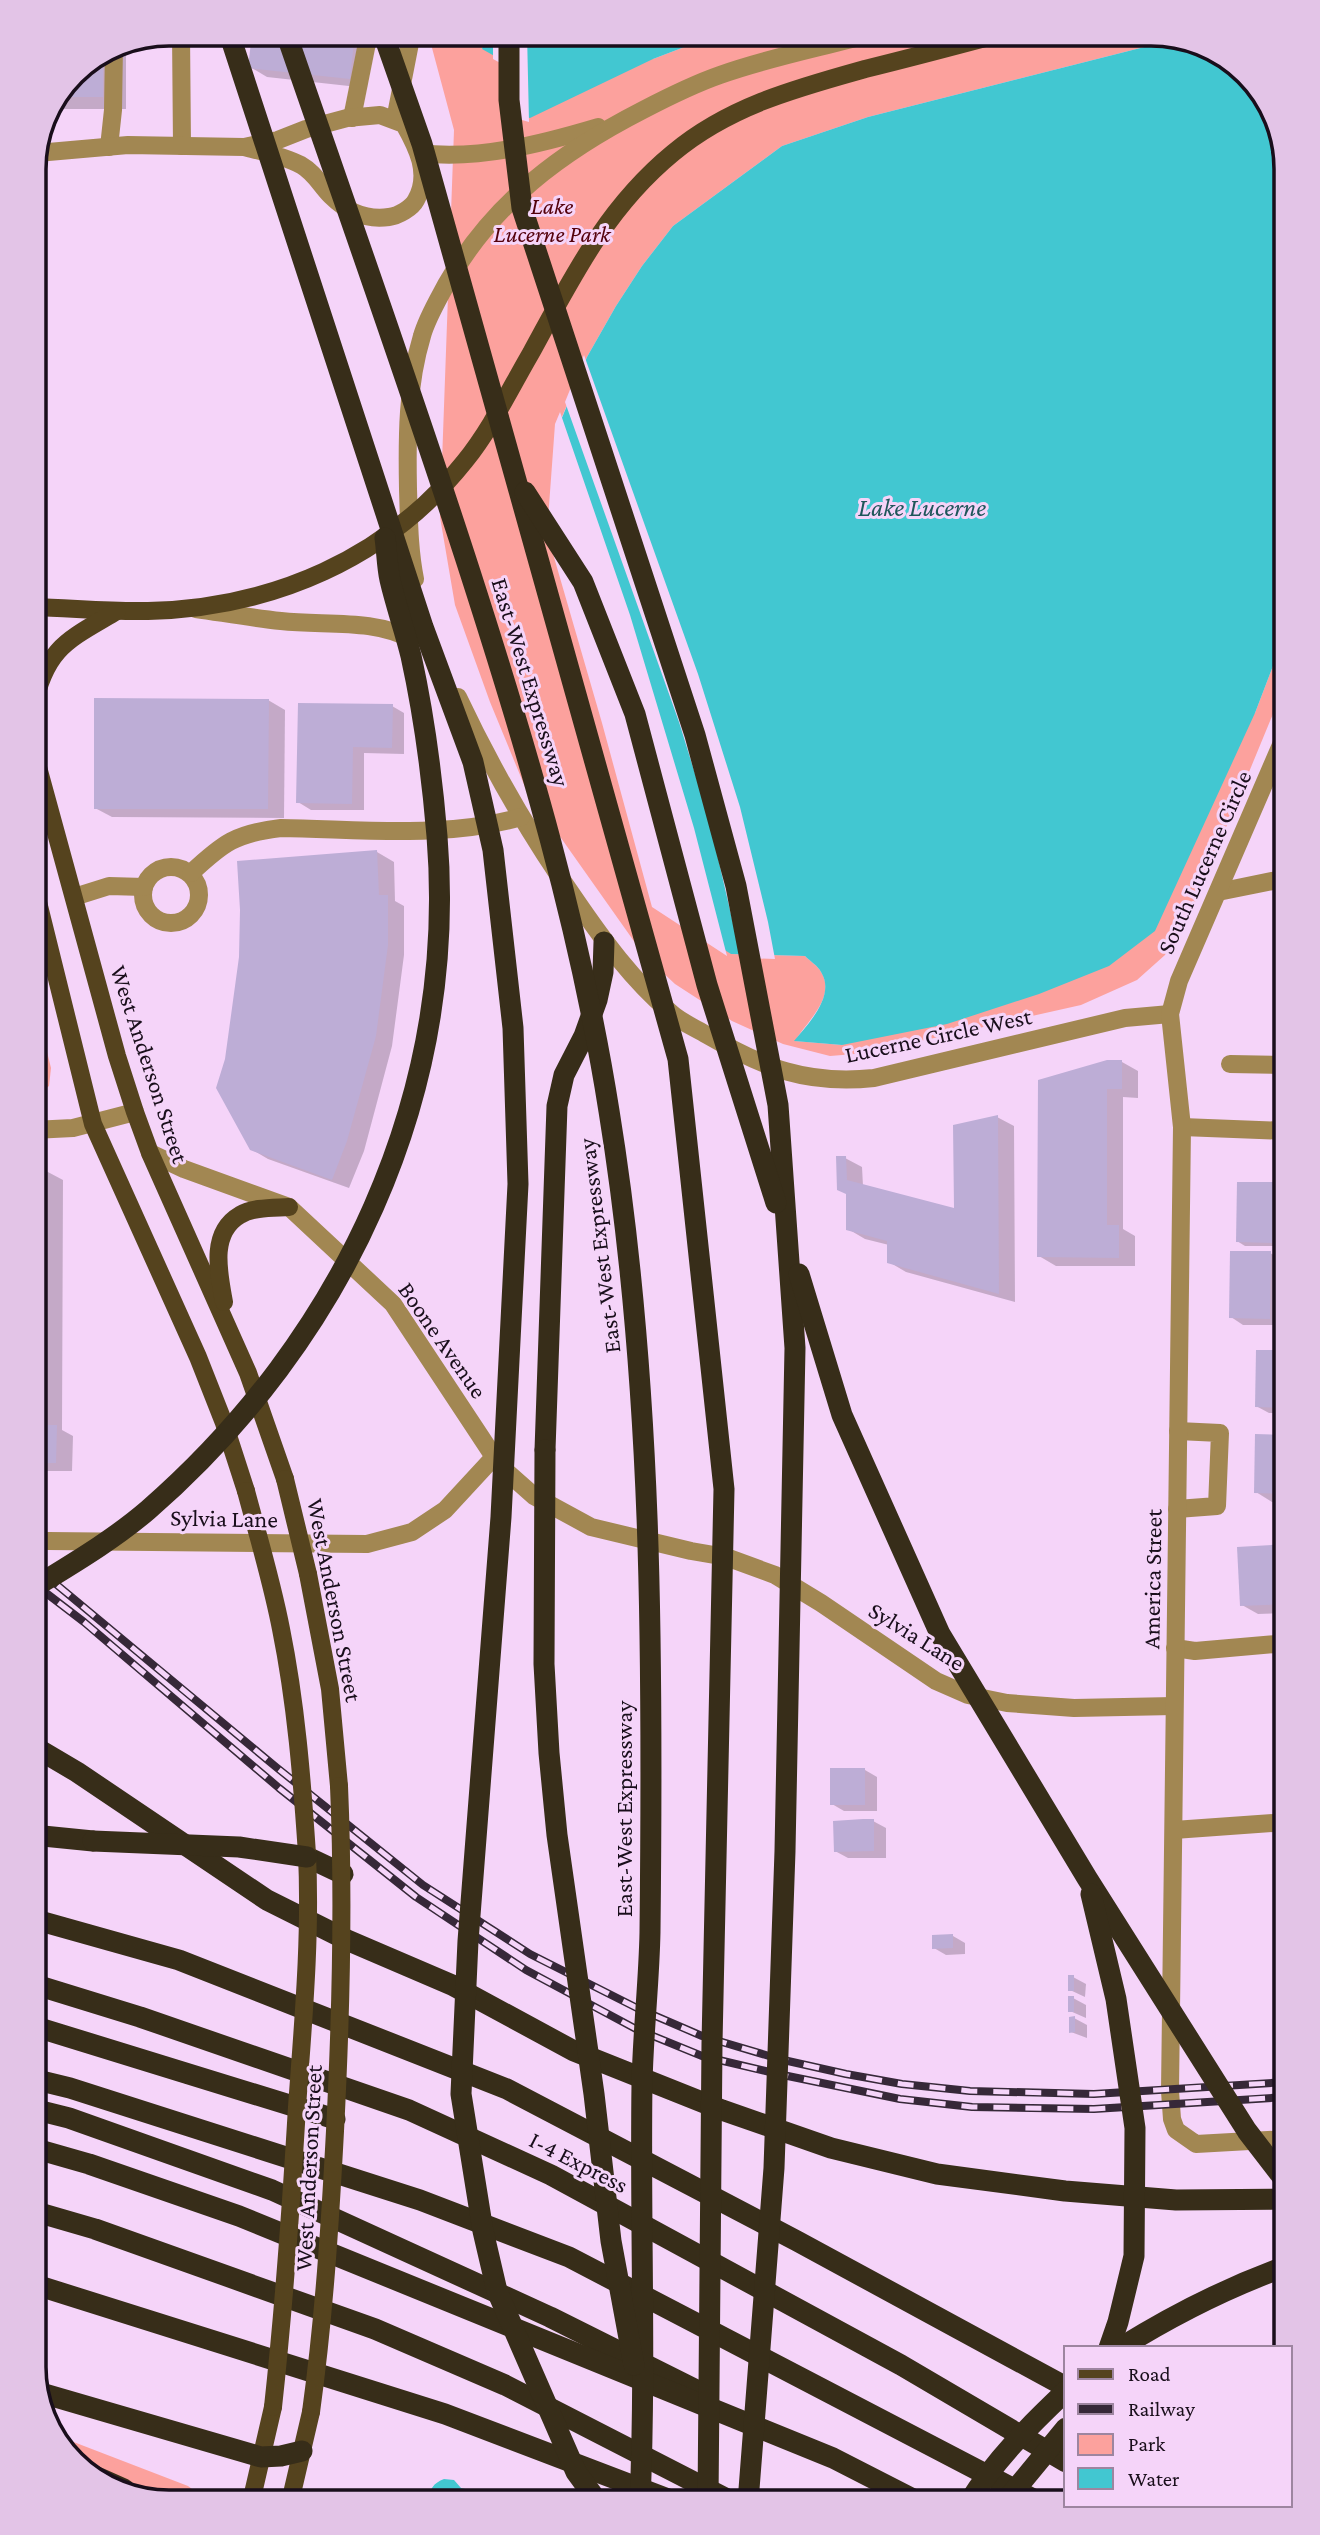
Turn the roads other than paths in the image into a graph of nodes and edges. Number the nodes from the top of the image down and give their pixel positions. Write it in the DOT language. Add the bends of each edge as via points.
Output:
graph roads {
  1 [pos="181,46"];
  2 [pos="233,46"];
  3 [pos="291,46"];
  4 [pos="366,46"];
  5 [pos="388,46"];
  6 [pos="409,46"];
  7 [pos="509,46"];
  8 [pos="826,46"];
  9 [pos="956,46"];
  10 [pos="114,58"];
  11 [pos="352,118"];
  12 [pos="628,118"];
  13 [pos="395,120"];
  14 [pos="181,146"];
  15 [pos="109,147"];
  16 [pos="244,147"];
  17 [pos="47,152"];
  18 [pos="420,153"];
  19 [pos="512,472"];
  20 [pos="379,484"];
  21 [pos="409,518"];
  22 [pos="46,608"];
  23 [pos="189,608"];
  24 [pos="117,611"];
  25 [pos="46,665"];
  26 [pos="443,666"];
  27 [pos="1274,761"];
  28 [pos="46,796"];
  29 [pos="521,817"];
  30 [pos="191,873"];
  31 [pos="1274,881"];
  32 [pos="144,887"];
  33 [pos="1218,892"];
  34 [pos="74,897"];
  35 [pos="46,934"];
  36 [pos="604,942"];
  37 [pos="1170,1014"];
  38 [pos="1230,1063"];
  39 [pos="1274,1065"];
  40 [pos="135,1112"];
  41 [pos="93,1124"];
  42 [pos="1182,1127"];
  43 [pos="46,1129"];
  44 [pos="1274,1131"];
  45 [pos="150,1153"];
  46 [pos="289,1207"];
  47 [pos="230,1333"];
  48 [pos="1178,1431"];
  49 [pos="494,1457"];
  50 [pos="1177,1509"];
  51 [pos="48,1541"];
  52 [pos="691,1551"];
  53 [pos="46,1580"];
  54 [pos="1274,1644"];
  55 [pos="1175,1648"];
  56 [pos="1174,1706"];
  57 [pos="46,1754"];
  58 [pos="1274,1823"];
  59 [pos="1174,1830"];
  60 [pos="46,1837"];
  61 [pos="307,1857"];
  62 [pos="343,1874"];
  63 [pos="1087,1878"];
  64 [pos="46,1923"];
  65 [pos="46,1988"];
  66 [pos="46,2030"];
  67 [pos="46,2082"];
  68 [pos="298,2107"];
  69 [pos="46,2112"];
  70 [pos="335,2119"];
  71 [pos="1274,2139"];
  72 [pos="46,2152"];
  73 [pos="1274,2166"];
  74 [pos="1274,2199"];
  75 [pos="46,2215"];
  76 [pos="1274,2271"];
  77 [pos="46,2288"];
  78 [pos="1110,2346"];
  79 [pos="1123,2346"];
  80 [pos="1064,2388"];
  81 [pos="1064,2391"];
  82 [pos="49,2395"];
  83 [pos="644,2418"];
  84 [pos="1064,2430"];
  85 [pos="302,2451"];
  86 [pos="261,2456"];
  87 [pos="833,2458"];
  88 [pos="1064,2461"];
  89 [pos="254,2489"];
  90 [pos="293,2489"];
  91 [pos="589,2489"];
  92 [pos="641,2489"];
  93 [pos="644,2489"];
  94 [pos="708,2490"];
  95 [pos="709,2490"];
  96 [pos="749,2490"];
  97 [pos="895,2490"];
  98 [pos="977,2490"];
  99 [pos="1014,2490"];
  100 [pos="1016,2490"];
  1 -- 14 [label="street"];
  2 -- 20 [label="highway, bridge"];
  3 -- 83 [label="highway, East-West Expressway, bridge" via="432,454 523,735 584,978 609,1108 628,1238 647,1499 650,1939 642,2079"];
  4 -- 11 [label="street"];
  5 -- 19 [label="highway, East-West Expressway, bridge" via="422,144"];
  6 -- 13 [label="street"];
  7 -- 96 [label="highway, bridge" via="509,100 522,208 695,735 736,886 778,1105 795,1348 786,1837 774,2168"];
  8 -- 12 [label="street" via="722,74"];
  9 -- 21 [label="main road" via="777,95 708,127 675,151 620,204 573,274 466,461"];
  10 -- 15 [label="street"];
  11 -- 13 [label="street"];
  11 -- 16 [label="street"];
  12 -- 18 [label="street" via="497,151"];
  12 -- 21 [label="street, Lucerne Circle West" via="586,141 515,196 475,242 439,299 422,334 409,406"];
  13 -- 18 [label="street" via="404,124"];
  14 -- 15 [label="street"];
  14 -- 16 [label="street"];
  15 -- 17 [label="street"];
  16 -- 18 [label="street" via="301,165 346,209 373,219 396,216 416,202 423,177"];
  19 -- 63 [label="highway, bridge" via="583,582 635,714 707,985 842,1415 940,1634"];
  19 -- 94 [label="highway, East-West Expressway, bridge" via="678,1059 724,1489"];
  20 -- 53 [label="highway, bridge" via="390,578 425,731 440,886 431,1005 399,1144 350,1257 280,1370 196,1465 146,1512"];
  20 -- 91 [label="highway, bridge" via="473,762 493,850 514,1041 518,1184 511,1349 461,2094 482,2231 498,2291 576,2472"];
  21 -- 23 [label="main road" via="385,538 302,583"];
  21 -- 26 [label="street, Lucerne Circle West" via="419,600"];
  22 -- 24 [label="main road"];
  23 -- 24 [label="main road"];
  23 -- 26 [label="street" via="386,629 414,640"];
  24 -- 25 [label="main road" via="73,637"];
  26 -- 29 [label="street, Lucerne Circle West"];
  27 -- 33 [label="street, South Lucerne Circle"];
  28 -- 34 [label="main road, West Anderson Street"];
  29 -- 30 [label="street" via="454,830 254,831 217,849"];
  29 -- 36 [label="street, Lucerne Circle West"];
  30 -- 32 [label="street" via="167,866 152,873"];
  30 -- 32 [label="street" via="199,890 197,908 174,923 149,913"];
  31 -- 33 [label="street"];
  32 -- 34 [label="street" via="109,886"];
  33 -- 37 [label="street, South Lucerne Circle" via="1179,981"];
  34 -- 40 [label="main road, West Anderson Street"];
  35 -- 41 [label="main road, West Anderson Street"];
  36 -- 37 [label="street, Lucerne Circle West" via="672,1015 739,1054 787,1073 827,1080 874,1078 1125,1018"];
  36 -- 83 [label="highway, bridge" via="597,1000 557,1106 545,1450 544,1664 557,1835 611,2241"];
  37 -- 42 [label="street, America Street"];
  38 -- 39 [label="street"];
  40 -- 41 [label="street"];
  40 -- 45 [label="main road, West Anderson Street"];
  41 -- 43 [label="street"];
  41 -- 61 [label="main road, West Anderson Street, bridge" via="198,1357 246,1491 274,1595 287,1667"];
  42 -- 44 [label="street"];
  42 -- 48 [label="street, America Street"];
  45 -- 46 [label="street, Boone Avenue"];
  45 -- 47 [label="main road, West Anderson Street"];
  46 -- 47 [label="main road" via="240,1215 226,1227 218,1273"];
  46 -- 49 [label="street, Boone Avenue" via="393,1304"];
  47 -- 62 [label="main road, West Anderson Street, bridge" via="285,1479 308,1574 330,1689"];
  48 -- 50 [label="street, America Street"];
  48 -- 50 [label="street" via="1220,1433 1217,1506"];
  49 -- 51 [label="street, Sylvia Lane" via="445,1510 412,1532 367,1544"];
  49 -- 52 [label="street, Boone Avenue" via="534,1496 591,1527"];
  50 -- 55 [label="street, America Street"];
  52 -- 56 [label="street, Sylvia Lane" via="726,1557 775,1575 936,1681 968,1695 1074,1708"];
  54 -- 55 [label="street" via="1195,1651"];
  55 -- 56 [label="street, America Street"];
  56 -- 59 [label="street, America Street"];
  57 -- 74 [label="highway" via="267,1900 452,1985 574,2051 722,2110 831,2148 937,2174 1176,2200"];
  58 -- 59 [label="street"];
  59 -- 71 [label="street, America Street" via="1172,2119 1176,2130 1196,2144"];
  60 -- 61 [label="highway, bridge" via="239,1847"];
  61 -- 62 [label="highway"];
  61 -- 68 [label="main road, West Anderson Street, bridge"];
  62 -- 70 [label="main road, West Anderson Street, bridge"];
  63 -- 73 [label="highway, bridge" via="1247,2131"];
  63 -- 78 [label="highway, bridge" via="1116,1999 1135,2128 1134,2256"];
  64 -- 80 [label="highway" via="179,1960 507,2089"];
  65 -- 88 [label="highway, I-4 Express" via="409,2110 551,2175 901,2365"];
  66 -- 68 [label="highway"];
  67 -- 100 [label="highway" via="420,2200 569,2258"];
  68 -- 70 [label="highway"];
  68 -- 86 [label="main road, West Anderson Street, bridge" via="286,2288 272,2407"];
  69 -- 87 [label="highway" via="272,2190 550,2317"];
  70 -- 85 [label="main road, West Anderson Street, bridge" via="326,2278 311,2412"];
  72 -- 87 [label="highway" via="239,2216"];
  75 -- 95 [label="highway" via="375,2329 505,2385"];
  76 -- 79 [label="highway" via="1167,2319"];
  77 -- 93 [label="highway" via="445,2413"];
  81 -- 98 [label="highway, bridge"];
  82 -- 86 [label="highway"];
  83 -- 92 [label="highway, East-West Expressway, bridge"];
  84 -- 99 [label="highway, bridge"];
  85 -- 86 [label="highway"];
  85 -- 90 [label="main road, West Anderson Street"];
  86 -- 89 [label="main road, West Anderson Street"];
  87 -- 97 [label="highway"];
}
